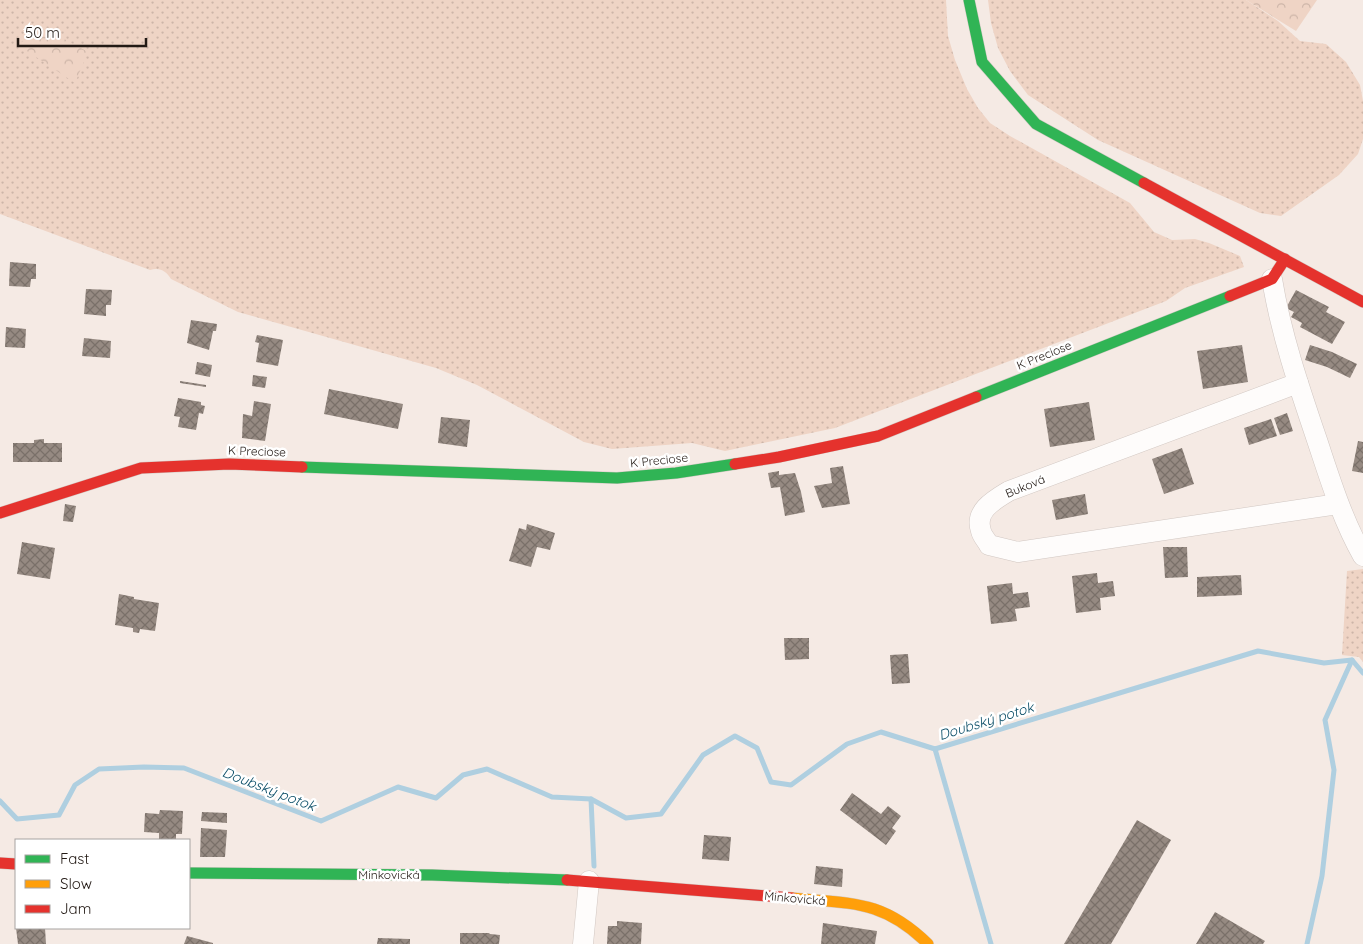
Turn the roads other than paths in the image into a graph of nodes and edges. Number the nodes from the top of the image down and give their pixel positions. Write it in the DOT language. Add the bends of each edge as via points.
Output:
graph roads {
  1 [pos="969,0"];
  2 [pos="1285,259"];
  3 [pos="1272,279"];
  4 [pos="1363,302"];
  5 [pos="1298,383"];
  6 [pos="1338,504"];
  7 [pos="0,513"];
  8 [pos="1363,556"];
  9 [pos="0,863"];
  10 [pos="15,864"];
  11 [pos="190,873"];
  12 [pos="589,881"];
  13 [pos="582,944"];
  14 [pos="928,944"];
  1 -- 2 [label="street" via="982,62 1036,124"];
  2 -- 3 [label="street"];
  2 -- 4 [label="street"];
  3 -- 5 [label="street" via="1277,311"];
  3 -- 7 [label="street, K Preciose" via="878,436 779,458 617,478 229,464 141,468"];
  5 -- 6 [label="street"];
  5 -- 6 [label="street, Buková" via="1009,491 990,502 980,518 981,531 989,545 1018,552"];
  6 -- 8 [label="street"];
  9 -- 10 [label="street"];
  11 -- 12 [label="street, Minkovická" via="432,875"];
  12 -- 13 [label="street"];
  12 -- 14 [label="street, Minkovická" via="875,907 910,926"];
}
